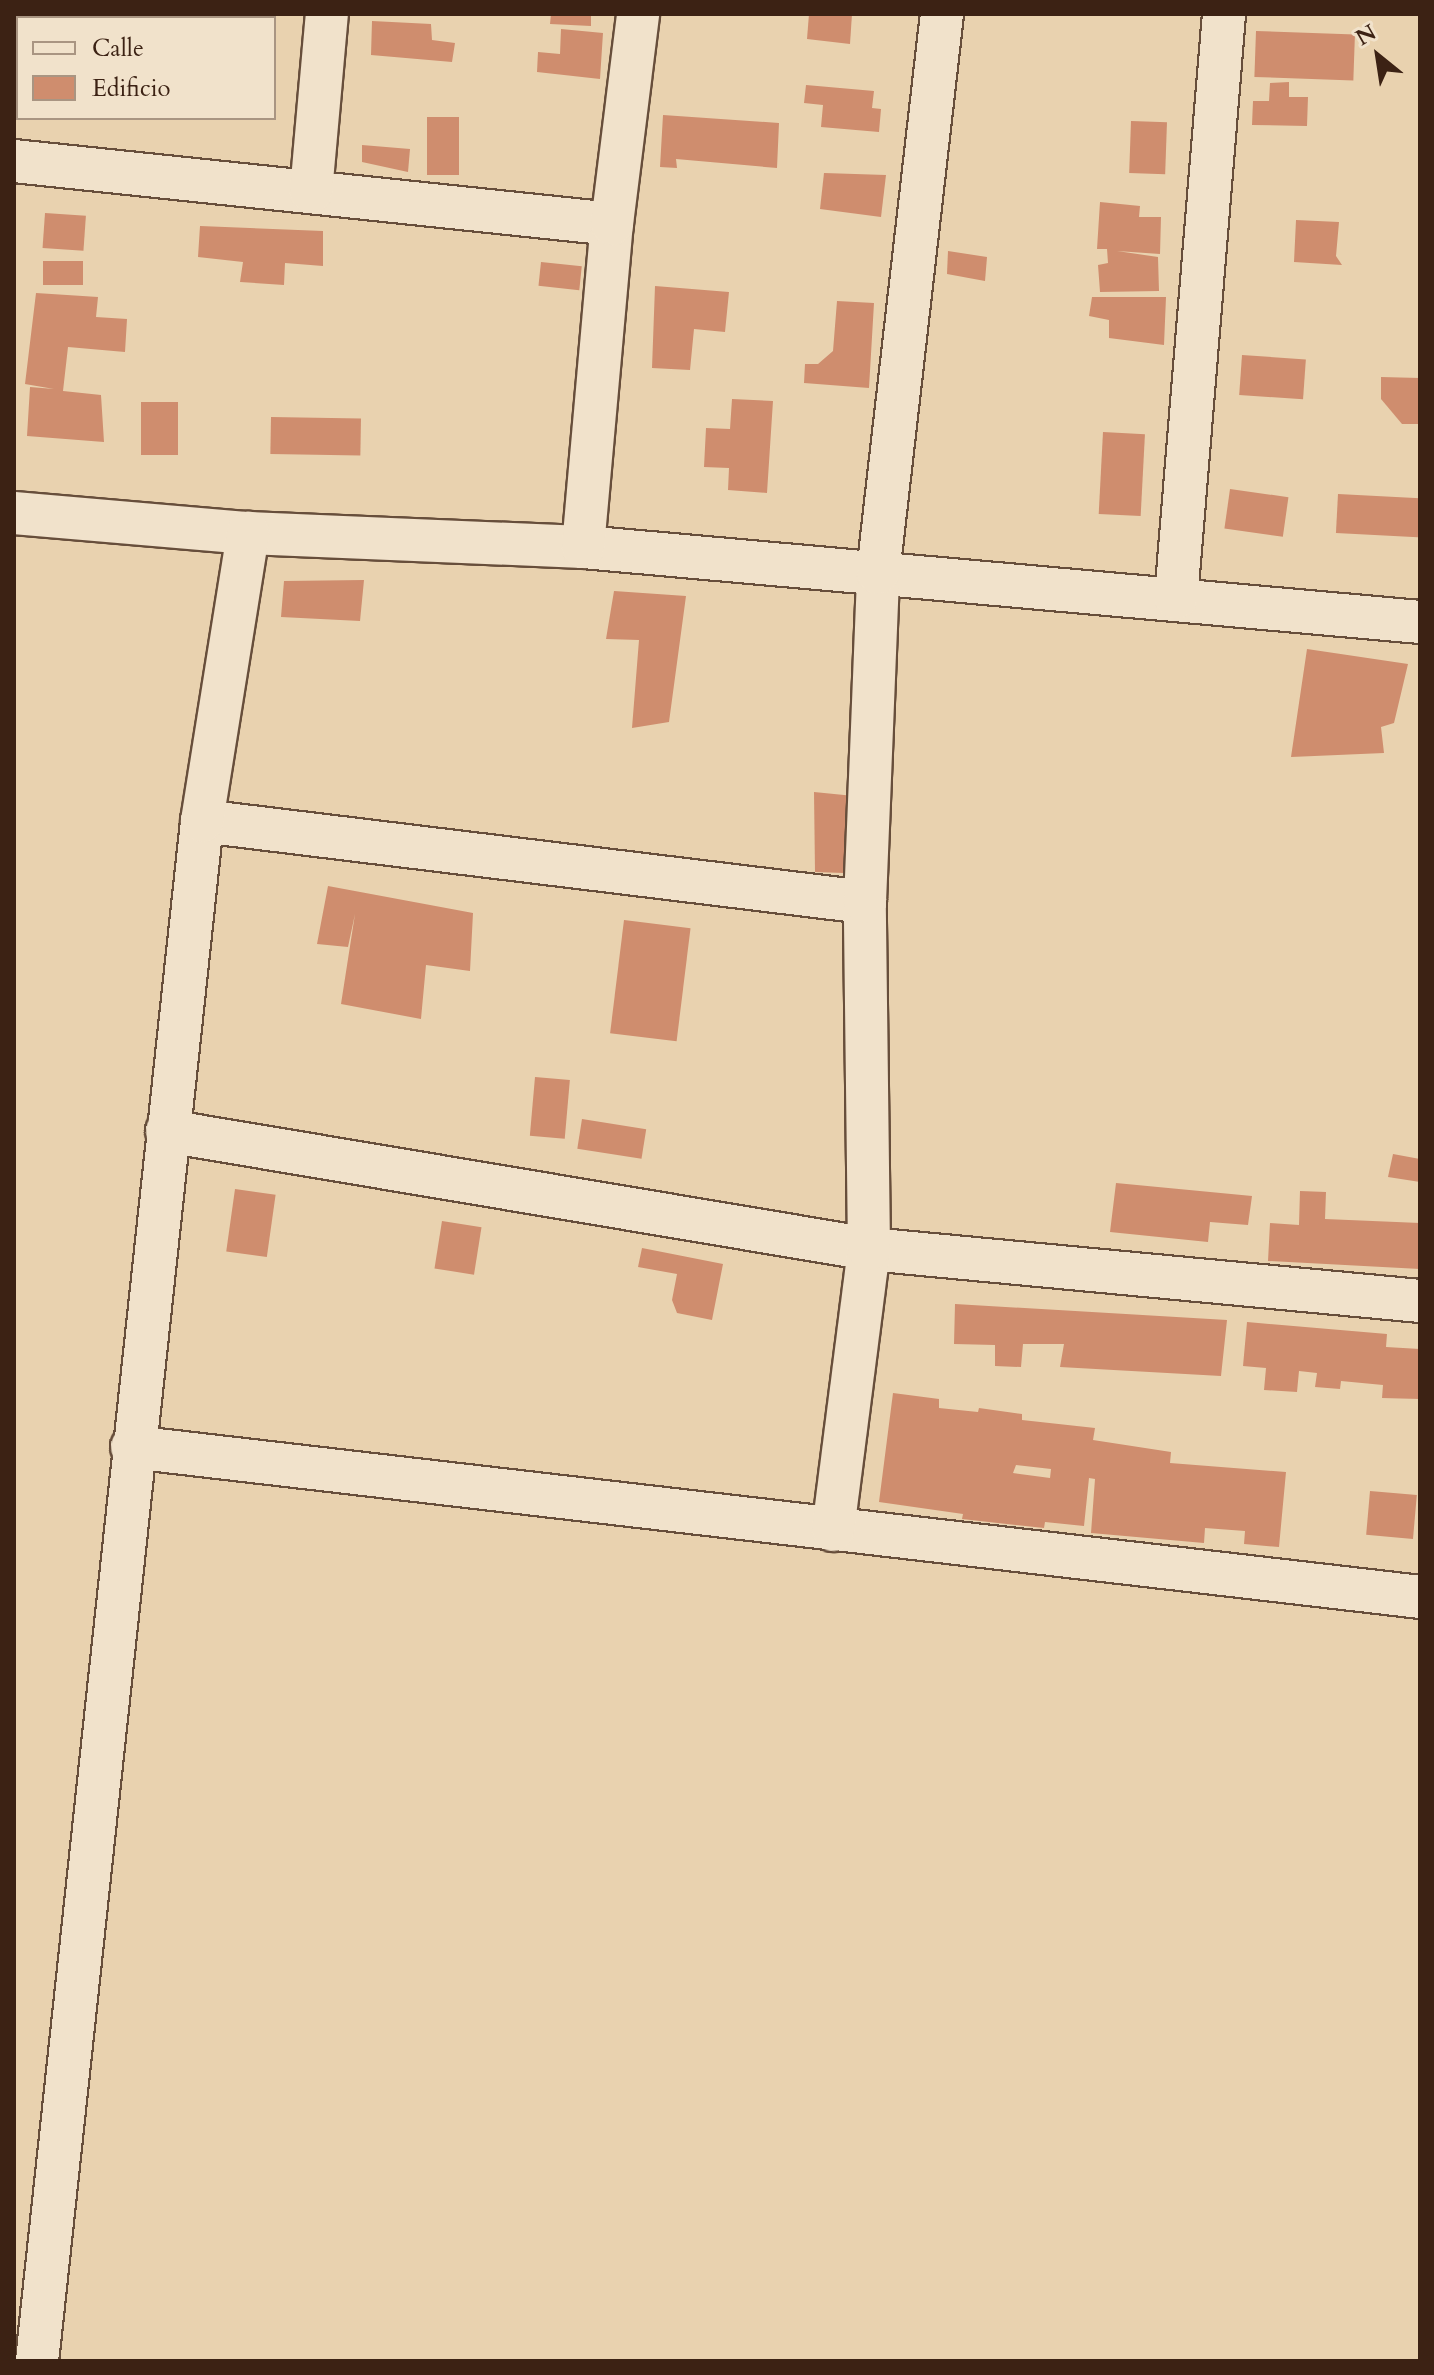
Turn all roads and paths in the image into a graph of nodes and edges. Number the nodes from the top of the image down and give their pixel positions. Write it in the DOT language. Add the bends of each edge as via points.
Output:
graph roads {
  1 [pos="15,14"];
  2 [pos="327,14"];
  3 [pos="638,14"];
  4 [pos="942,14"];
  5 [pos="1224,14"];
  6 [pos="14,22"];
  7 [pos="14,161"];
  8 [pos="311,192"];
  9 [pos="612,224"];
  10 [pos="14,513"];
  11 [pos="248,533"];
  12 [pos="583,547"];
  13 [pos="878,573"];
  14 [pos="1176,598"];
  15 [pos="1420,622"];
  16 [pos="202,821"];
  17 [pos="865,902"];
  18 [pos="167,1131"];
  19 [pos="869,1249"];
  20 [pos="1420,1301"];
  21 [pos="132,1447"];
  22 [pos="833,1530"];
  23 [pos="1420,1597"];
  24 [pos="37,2361"];
  1 -- 6 [label="street"];
  2 -- 8 [label="street"];
  3 -- 9 [label="street"];
  4 -- 13 [label="street"];
  5 -- 14 [label="street"];
  7 -- 8 [label="street"];
  8 -- 9 [label="street"];
  9 -- 12 [label="street"];
  10 -- 11 [label="street"];
  11 -- 12 [label="street"];
  11 -- 16 [label="street"];
  12 -- 13 [label="street"];
  13 -- 14 [label="street"];
  13 -- 17 [label="street"];
  14 -- 15 [label="street"];
  16 -- 17 [label="street"];
  16 -- 18 [label="street"];
  17 -- 19 [label="street"];
  18 -- 19 [label="street"];
  18 -- 21 [label="street"];
  19 -- 20 [label="street"];
  19 -- 22 [label="street"];
  21 -- 22 [label="street"];
  21 -- 24 [label="street"];
  22 -- 23 [label="street"];
}
